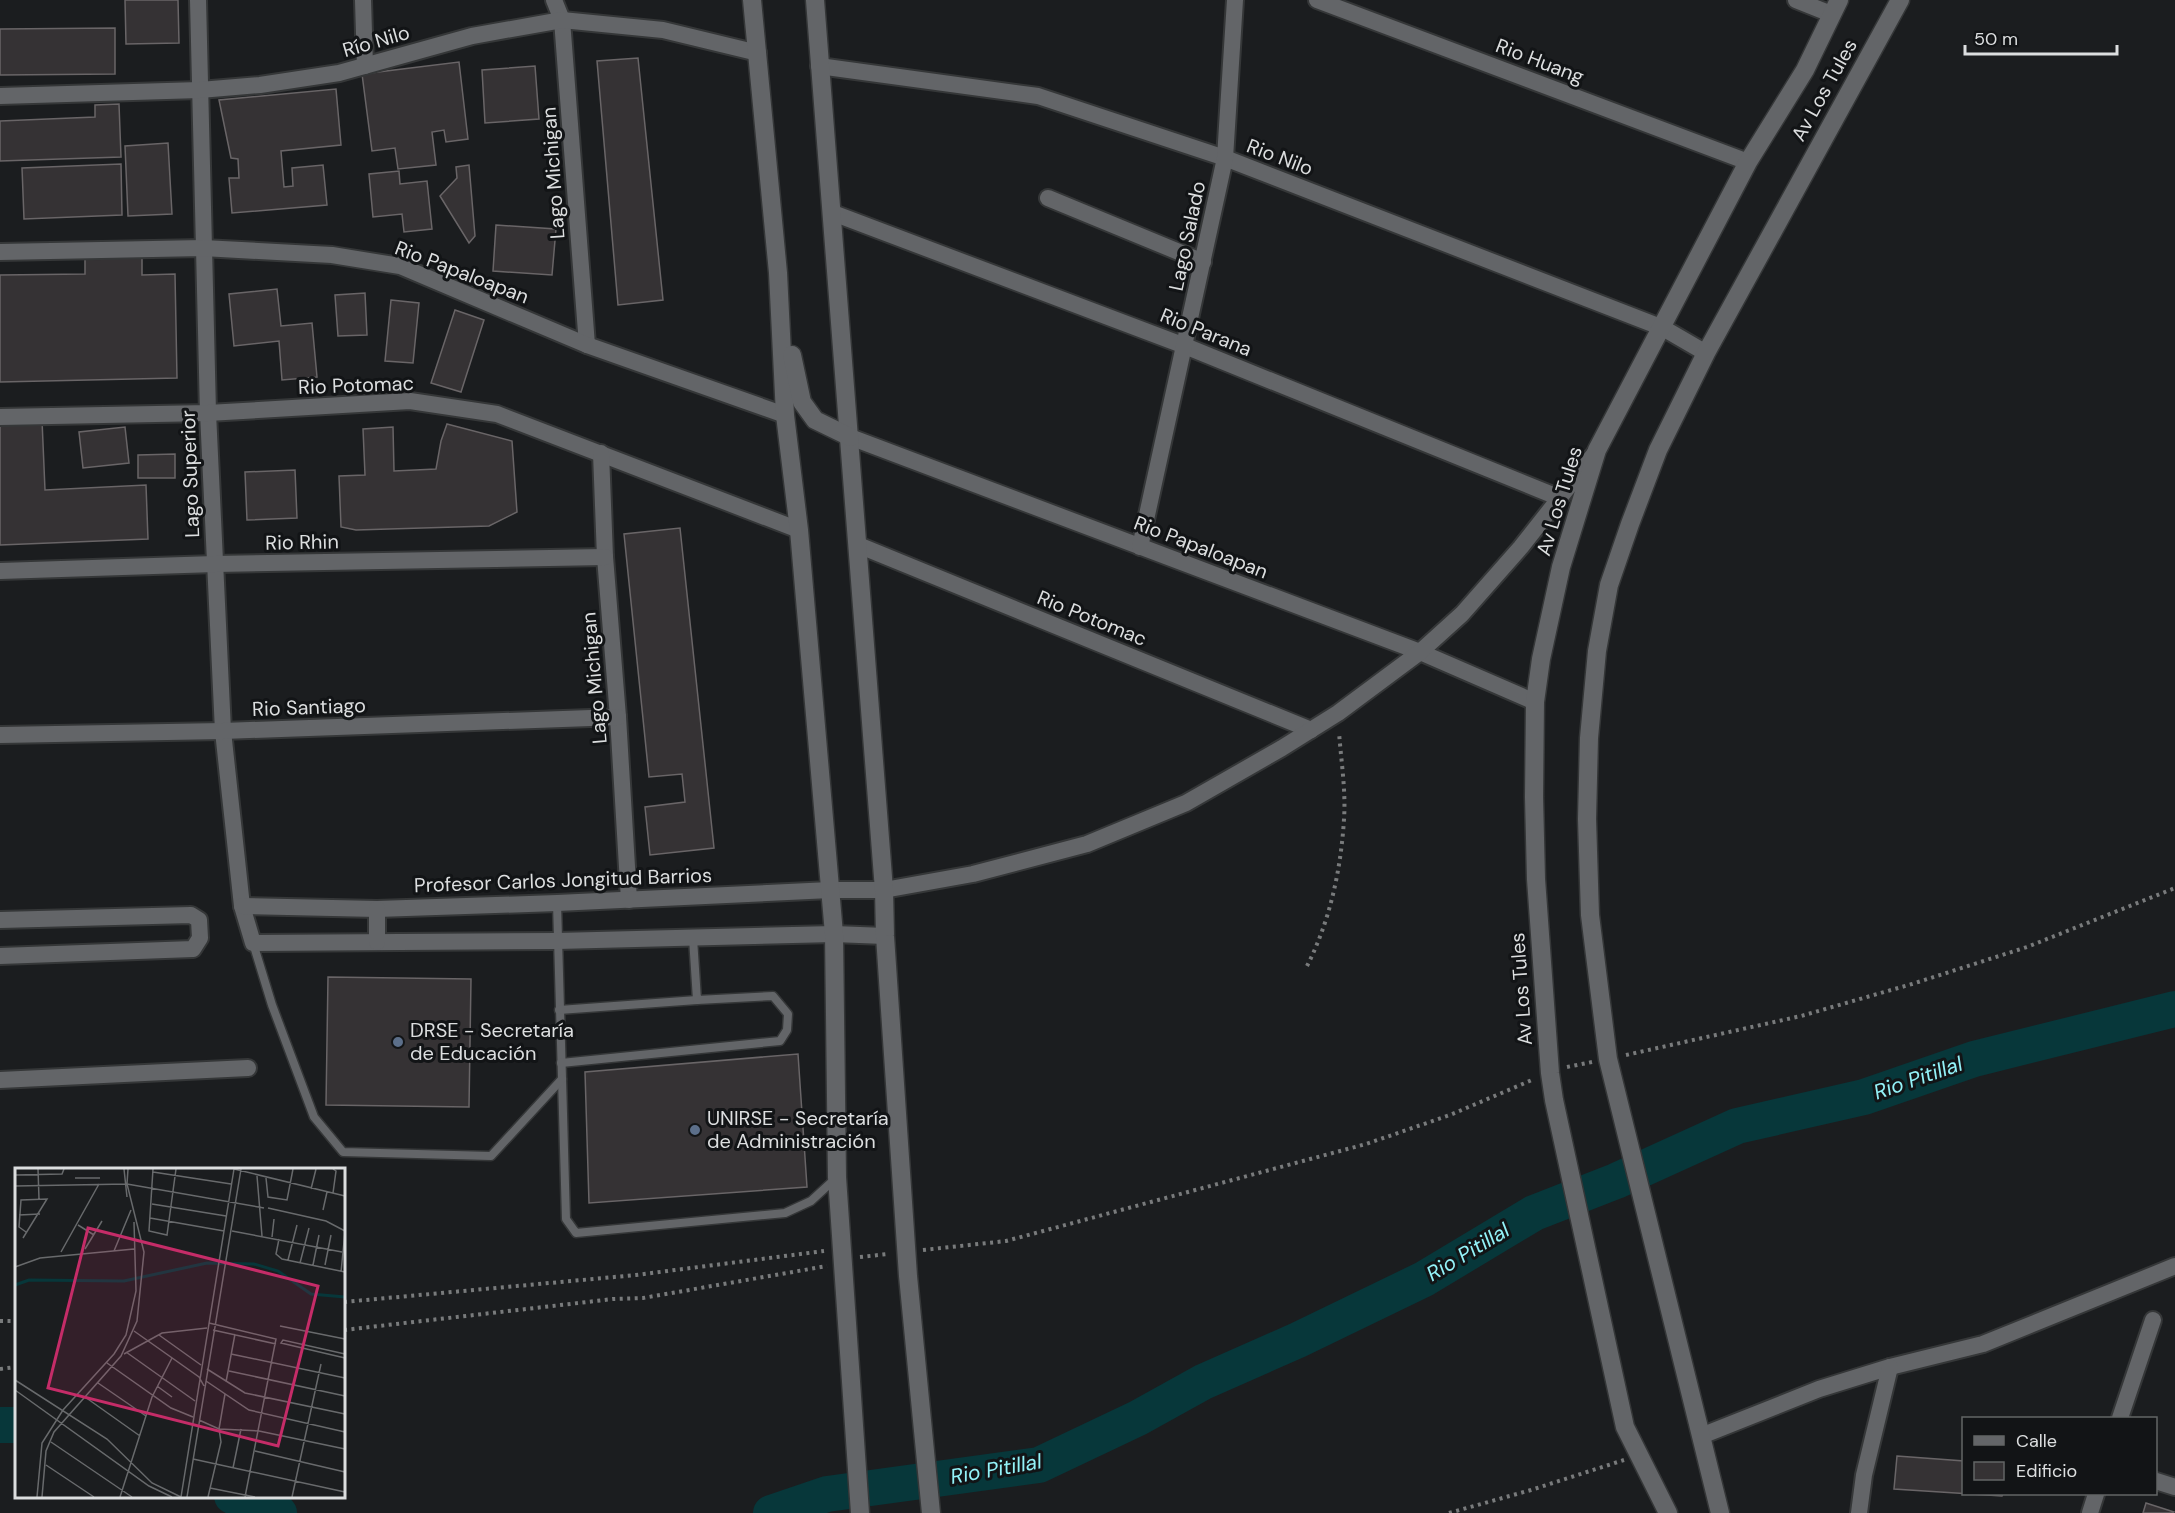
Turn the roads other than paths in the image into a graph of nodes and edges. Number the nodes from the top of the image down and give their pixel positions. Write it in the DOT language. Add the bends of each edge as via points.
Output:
graph roads {
  1 [pos="198,0"];
  2 [pos="363,0"];
  3 [pos="554,0"];
  4 [pos="752,0"];
  5 [pos="815,0"];
  6 [pos="1235,0"];
  7 [pos="1317,0"];
  8 [pos="1796,0"];
  9 [pos="1900,0"];
  10 [pos="1835,7"];
  11 [pos="562,20"];
  12 [pos="758,53"];
  13 [pos="365,66"];
  14 [pos="819,66"];
  15 [pos="200,90"];
  16 [pos="0,96"];
  17 [pos="1225,158"];
  18 [pos="1748,162"];
  19 [pos="1048,198"];
  20 [pos="833,213"];
  21 [pos="203,248"];
  22 [pos="0,252"];
  23 [pos="1203,262"];
  24 [pos="778,273"];
  25 [pos="1663,328"];
  26 [pos="586,345"];
  27 [pos="1185,346"];
  28 [pos="1706,353"];
  29 [pos="208,413"];
  30 [pos="785,416"];
  31 [pos="0,417"];
  32 [pos="850,437"];
  33 [pos="1597,450"];
  34 [pos="601,453"];
  35 [pos="1560,498"];
  36 [pos="799,530"];
  37 [pos="858,545"];
  38 [pos="1140,547"];
  39 [pos="605,558"];
  40 [pos="215,564"];
  41 [pos="0,571"];
  42 [pos="1420,652"];
  43 [pos="1535,702"];
  44 [pos="618,717"];
  45 [pos="1311,730"];
  46 [pos="223,731"];
  47 [pos="0,735"];
  48 [pos="830,890"];
  49 [pos="884,890"];
  50 [pos="629,900"];
  51 [pos="557,903"];
  52 [pos="242,906"];
  53 [pos="377,909"];
  54 [pos="0,920"];
  55 [pos="834,934"];
  56 [pos="885,936"];
  57 [pos="693,938"];
  58 [pos="557,941"];
  59 [pos="376,942"];
  60 [pos="253,943"];
  61 [pos="0,956"];
  62 [pos="697,1000"];
  63 [pos="559,1010"];
  64 [pos="561,1063"];
  65 [pos="248,1068"];
  66 [pos="562,1079"];
  67 [pos="0,1080"];
  68 [pos="837,1177"];
  69 [pos="2175,1266"];
  70 [pos="2153,1320"];
  71 [pos="1890,1367"];
  72 [pos="2121,1417"];
  73 [pos="1701,1436"];
  74 [pos="2157,1481"];
  75 [pos="2175,1487"];
  76 [pos="2096,1495"];
  77 [pos="860,1513"];
  78 [pos="932,1513"];
  79 [pos="1668,1513"];
  80 [pos="1720,1513"];
  81 [pos="1859,1513"];
  82 [pos="2090,1513"];
  1 -- 15 [label="street, Lago Superior"];
  2 -- 13 [label="street"];
  3 -- 11 [label="street, Lago Michigan"];
  4 -- 12 [label="street"];
  5 -- 14 [label="street"];
  6 -- 17 [label="street, Lago Salado"];
  7 -- 18 [label="street, Rio Huang"];
  8 -- 10 [label="street"];
  9 -- 28 [label="street, Av Los Tules"];
  10 -- 18 [label="street, Av Los Tules" via="1805,70"];
  11 -- 12 [label="street, Río Nilo" via="663,30"];
  11 -- 13 [label="street, Río Nilo" via="472,36"];
  11 -- 26 [label="street, Lago Michigan"];
  12 -- 24 [label="street"];
  13 -- 15 [label="street, Río Nilo" via="260,85"];
  14 -- 17 [label="street, Rio Nilo" via="1038,96"];
  14 -- 20 [label="street"];
  15 -- 16 [label="street, Río Nilo"];
  15 -- 21 [label="street, Lago Superior"];
  17 -- 23 [label="street, Lago Salado"];
  17 -- 25 [label="street, Rio Nilo"];
  18 -- 25 [label="street, Av Los Tules"];
  19 -- 23 [label="street"];
  20 -- 27 [label="street, Rio Parana"];
  20 -- 32 [label="street"];
  21 -- 22 [label="street, Rio Papaloapan"];
  21 -- 26 [label="street, Rio Papaloapan" via="332,255 400,266"];
  21 -- 29 [label="street, Lago Superior"];
  23 -- 27 [label="street, Lago Salado"];
  24 -- 30 [label="street"];
  24 -- 32 [label="street" via="802,402 815,420"];
  25 -- 28 [label="street, Rio Nilo"];
  25 -- 33 [label="street, Av Los Tules"];
  26 -- 30 [label="street, Rio Papaloapan"];
  27 -- 35 [label="street, Rio Parana"];
  27 -- 38 [label="street, Lago Salado"];
  28 -- 73 [label="street, Av Los Tules" via="1658,450 1609,585 1597,651 1589,738 1587,830 1590,915 1608,1059"];
  29 -- 31 [label="street, Rio Potomac"];
  29 -- 34 [label="street, Rio Potomac" via="410,401 497,414"];
  29 -- 40 [label="street, Lago Superior"];
  30 -- 36 [label="street"];
  32 -- 37 [label="street"];
  32 -- 38 [label="street, Rio Papaloapan"];
  33 -- 35 [label="street, Profesor Carlos Jongitud Barrios"];
  33 -- 43 [label="street, Av Los Tules" via="1561,567"];
  34 -- 36 [label="street, Rio Potomac"];
  34 -- 39 [label="street, Lago Michigan"];
  35 -- 42 [label="street, Profesor Carlos Jongitud Barrios" via="1462,614"];
  36 -- 48 [label="street"];
  37 -- 45 [label="street, Rio Potomac"];
  37 -- 49 [label="street"];
  38 -- 42 [label="street, Rio Papaloapan"];
  39 -- 40 [label="street, Rio Rhin"];
  39 -- 44 [label="street, Lago Michigan"];
  40 -- 41 [label="street, Rio Rhin"];
  40 -- 46 [label="street, Lago Superior"];
  42 -- 43 [label="street, Rio Papaloapan"];
  42 -- 45 [label="street, Profesor Carlos Jongitud Barrios"];
  43 -- 79 [label="street, Av Los Tules" via="1536,879 1554,1100 1625,1427"];
  44 -- 46 [label="street, Rio Santiago"];
  44 -- 50 [label="street, Lago Michigan"];
  45 -- 49 [label="street, Profesor Carlos Jongitud Barrios" via="1186,803 1086,844 973,874"];
  46 -- 47 [label="street, Rio Santiago"];
  46 -- 52 [label="street, Lago Superior"];
  48 -- 49 [label="street, Profesor Carlos Jongitud Barrios"];
  48 -- 50 [label="street, Profesor Carlos Jongitud Barrios"];
  48 -- 55 [label="street"];
  49 -- 56 [label="street"];
  50 -- 51 [label="street, Profesor Carlos Jongitud Barrios"];
  51 -- 53 [label="street, Profesor Carlos Jongitud Barrios"];
  51 -- 58 [label="lane"];
  52 -- 53 [label="street, Profesor Carlos Jongitud Barrios"];
  52 -- 60 [label="street, Lago Superior"];
  53 -- 59 [label="street"];
  54 -- 61 [label="street" via="191,915 199,920 200,938 193,950"];
  55 -- 56 [label="street"];
  55 -- 57 [label="street"];
  55 -- 68 [label="street"];
  56 -- 78 [label="street" via="906,1252"];
  57 -- 58 [label="street"];
  57 -- 62 [label="lane"];
  58 -- 59 [label="street"];
  58 -- 63 [label="lane"];
  59 -- 60 [label="street"];
  60 -- 66 [label="lane" via="314,1117 343,1152 491,1156"];
  62 -- 63 [label="lane"];
  62 -- 64 [label="lane" via="773,996 788,1014 787,1030 780,1041"];
  63 -- 64 [label="lane"];
  64 -- 66 [label="lane"];
  65 -- 67 [label="street"];
  66 -- 68 [label="lane" via="566,1219 576,1233 785,1213 811,1201"];
  68 -- 77 [label="street"];
  69 -- 71 [label="street" via="1983,1344"];
  70 -- 72 [label="street"];
  71 -- 73 [label="street" via="1819,1389"];
  71 -- 81 [label="street" via="1864,1475"];
  73 -- 80 [label="street, Av Los Tules"];
  74 -- 75 [label="street"];
  76 -- 82 [label="street"];
}
